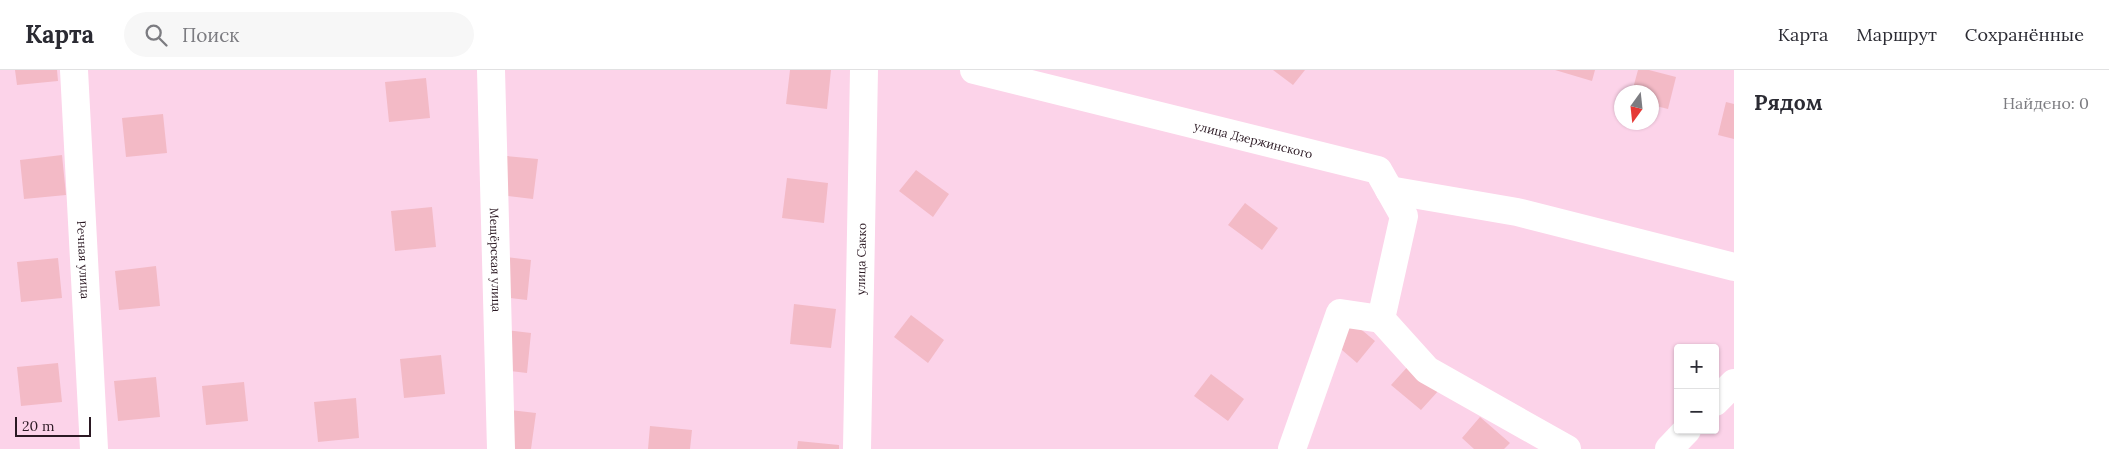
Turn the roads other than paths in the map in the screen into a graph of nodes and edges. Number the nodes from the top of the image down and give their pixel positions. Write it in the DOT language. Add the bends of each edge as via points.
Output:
graph roads {
  1 [pos="74,70"];
  2 [pos="491,70"];
  3 [pos="864,70"];
  4 [pos="974,70"];
  5 [pos="1389,190"];
  6 [pos="1734,267"];
  7 [pos="1381,319"];
  8 [pos="1734,383"];
  9 [pos="1719,398"];
  10 [pos="1683,434"];
  11 [pos="89,449"];
  12 [pos="94,449"];
  13 [pos="99,449"];
  14 [pos="501,449"];
  15 [pos="858,449"];
  16 [pos="1292,449"];
  17 [pos="1567,449"];
  18 [pos="1669,449"];
  1 -- 12 [label="street, Речная улица"];
  2 -- 14 [label="street, Мещёрская улица"];
  3 -- 15 [label="street, улица Сакко"];
  4 -- 5 [label="street, улица Дзержинского" via="1378,170"];
  5 -- 6 [label="street" via="1517,212"];
  5 -- 7 [label="street, улица Дзержинского" via="1404,216"];
  7 -- 16 [label="street" via="1340,313"];
  7 -- 17 [label="street" via="1427,370"];
  8 -- 9 [label="street"];
  10 -- 18 [label="street"];
  11 -- 12 [label="street"];
  12 -- 13 [label="street"];
}
